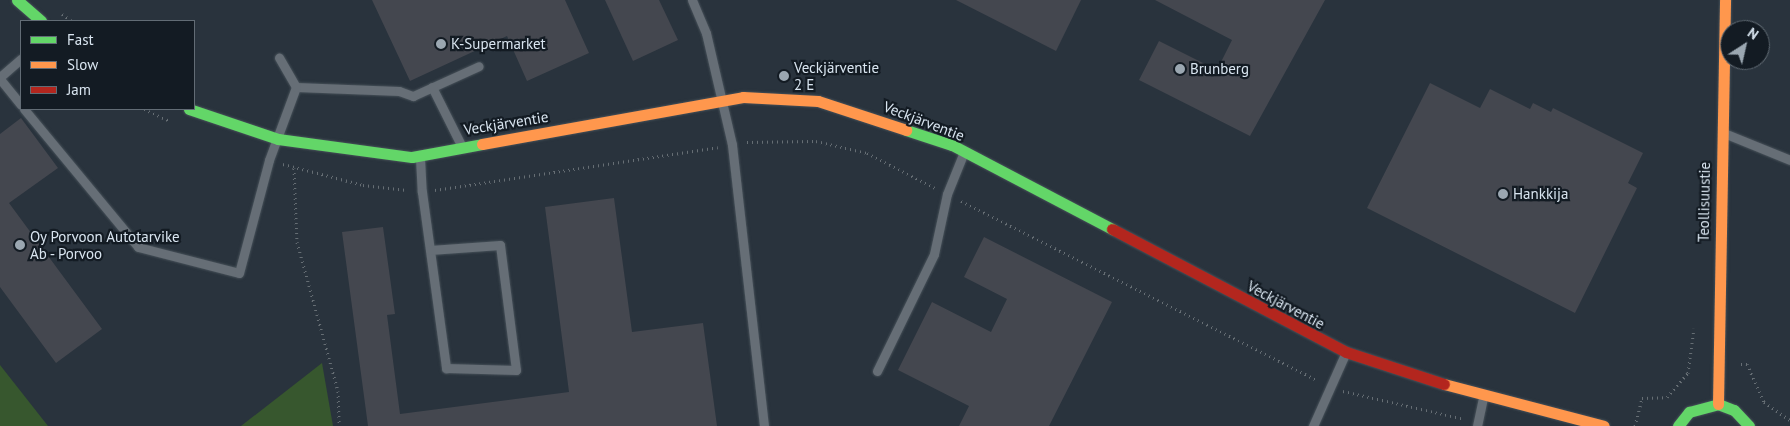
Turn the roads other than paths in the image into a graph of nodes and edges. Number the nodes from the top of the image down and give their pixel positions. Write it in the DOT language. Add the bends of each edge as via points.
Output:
graph roads {
  1 [pos="17,0"];
  2 [pos="692,0"];
  3 [pos="1725,0"];
  4 [pos="40,20"];
  5 [pos="279,57"];
  6 [pos="20,60"];
  7 [pos="478,66"];
  8 [pos="0,78"];
  9 [pos="296,87"];
  10 [pos="432,87"];
  11 [pos="724,101"];
  12 [pos="20,104"];
  13 [pos="25,110"];
  14 [pos="191,110"];
  15 [pos="1720,132"];
  16 [pos="278,139"];
  17 [pos="461,145"];
  18 [pos="964,152"];
  19 [pos="420,155"];
  20 [pos="1790,160"];
  21 [pos="430,250"];
  22 [pos="1346,352"];
  23 [pos="878,371"];
  24 [pos="1483,397"];
  25 [pos="1718,404"];
  26 [pos="1478,424"];
  27 [pos="764,426"];
  28 [pos="1313,426"];
  29 [pos="1604,426"];
  30 [pos="1678,426"];
  31 [pos="1749,426"];
  1 -- 4 [label="main road"];
  2 -- 11 [label="lane" via="706,32"];
  3 -- 15 [label="main road, Teollisuustie"];
  5 -- 9 [label="lane"];
  6 -- 8 [label="lane"];
  7 -- 10 [label="lane"];
  8 -- 12 [label="lane"];
  9 -- 10 [label="lane" via="399,91 413,96"];
  9 -- 16 [label="lane"];
  10 -- 17 [label="lane"];
  11 -- 17 [label="main road, Veckjärventie"];
  11 -- 18 [label="main road, Veckjärventie" via="743,97 818,101"];
  11 -- 27 [label="lane" via="732,145"];
  13 -- 16 [label="lane" via="138,247 239,273 269,160"];
  14 -- 16 [label="main road, Veckjärventie"];
  15 -- 20 [label="lane" via="1737,134"];
  15 -- 25 [label="main road, Teollisuustie"];
  16 -- 19 [label="main road, Veckjärventie" via="349,151"];
  17 -- 19 [label="main road, Veckjärventie"];
  18 -- 22 [label="main road, Veckjärventie"];
  18 -- 23 [label="lane" via="947,194 934,254"];
  19 -- 21 [label="lane"];
  21 -- 21 [label="lane" via="446,368 516,370 500,245"];
  22 -- 24 [label="main road, Veckjärventie"];
  22 -- 28 [label="lane"];
  24 -- 26 [label="lane"];
  24 -- 29 [label="main road, Veckjärventie"];
  25 -- 30 [label="main road" via="1689,412"];
  25 -- 31 [label="main road" via="1734,410"];
}
